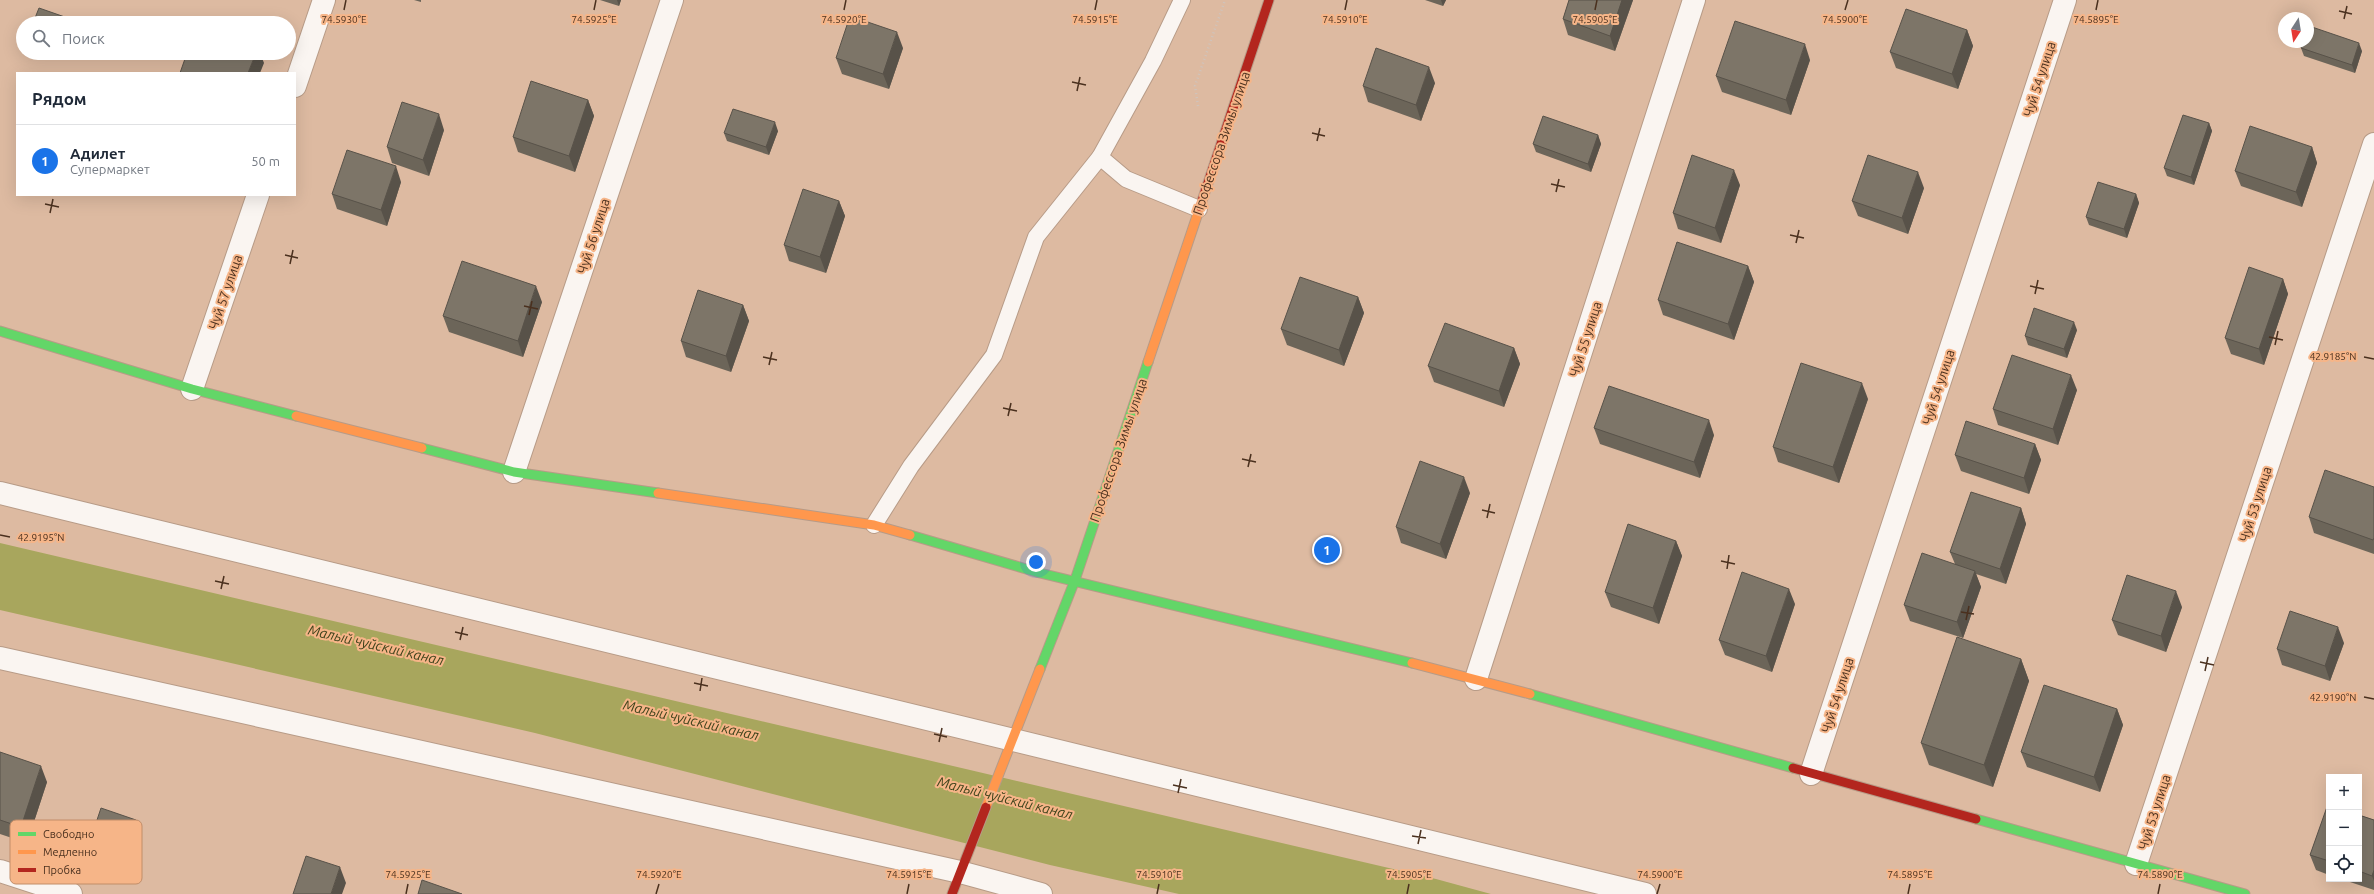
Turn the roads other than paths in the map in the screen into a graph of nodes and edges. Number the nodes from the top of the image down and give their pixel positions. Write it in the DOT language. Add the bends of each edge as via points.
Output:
graph roads {
  1 [pos="324,0"];
  2 [pos="672,0"];
  3 [pos="1182,0"];
  4 [pos="1269,0"];
  5 [pos="1694,0"];
  6 [pos="2065,0"];
  7 [pos="296,83"];
  8 [pos="2374,144"];
  9 [pos="1100,157"];
  10 [pos="258,196"];
  11 [pos="1199,209"];
  12 [pos="0,332"];
  13 [pos="192,390"];
  14 [pos="514,472"];
  15 [pos="0,493"];
  16 [pos="874,525"];
  17 [pos="1075,580"];
  18 [pos="0,658"];
  19 [pos="1476,679"];
  20 [pos="1014,740"];
  21 [pos="1811,774"];
  22 [pos="2136,864"];
  23 [pos="0,872"];
  24 [pos="960,872"];
  25 [pos="10,876"];
  26 [pos="28,884"];
  27 [pos="42,890"];
  28 [pos="71,894"];
  29 [pos="952,894"];
  30 [pos="1041,894"];
  31 [pos="1645,894"];
  32 [pos="2245,894"];
  1 -- 7 [label="street"];
  2 -- 14 [label="street, Чуй 56 улица"];
  3 -- 9 [label="lane" via="1153,61"];
  4 -- 11 [label="street, Профессора Зимы улица"];
  5 -- 19 [label="street, Чуй 55 улица"];
  6 -- 21 [label="street, Чуй 54 улица"];
  8 -- 22 [label="street, Чуй 53 улица"];
  9 -- 11 [label="lane" via="1126,179"];
  9 -- 16 [label="lane" via="1036,237 994,355 911,466"];
  10 -- 13 [label="street, Чуй 57 улица"];
  11 -- 17 [label="street, Профессора Зимы улица"];
  12 -- 13 [label="street"];
  13 -- 14 [label="street"];
  14 -- 16 [label="street"];
  15 -- 20 [label="street"];
  16 -- 17 [label="street"];
  17 -- 19 [label="street"];
  17 -- 20 [label="street, Профессора Зимы улица"];
  18 -- 24 [label="street"];
  19 -- 21 [label="street"];
  20 -- 24 [label="street, Профессора Зимы улица"];
  20 -- 31 [label="street"];
  21 -- 22 [label="street"];
  22 -- 32 [label="street"];
  23 -- 25 [label="street"];
  24 -- 29 [label="street, Профессора Зимы улица"];
  24 -- 30 [label="street"];
  26 -- 27 [label="street"];
  27 -- 28 [label="street"];
}
